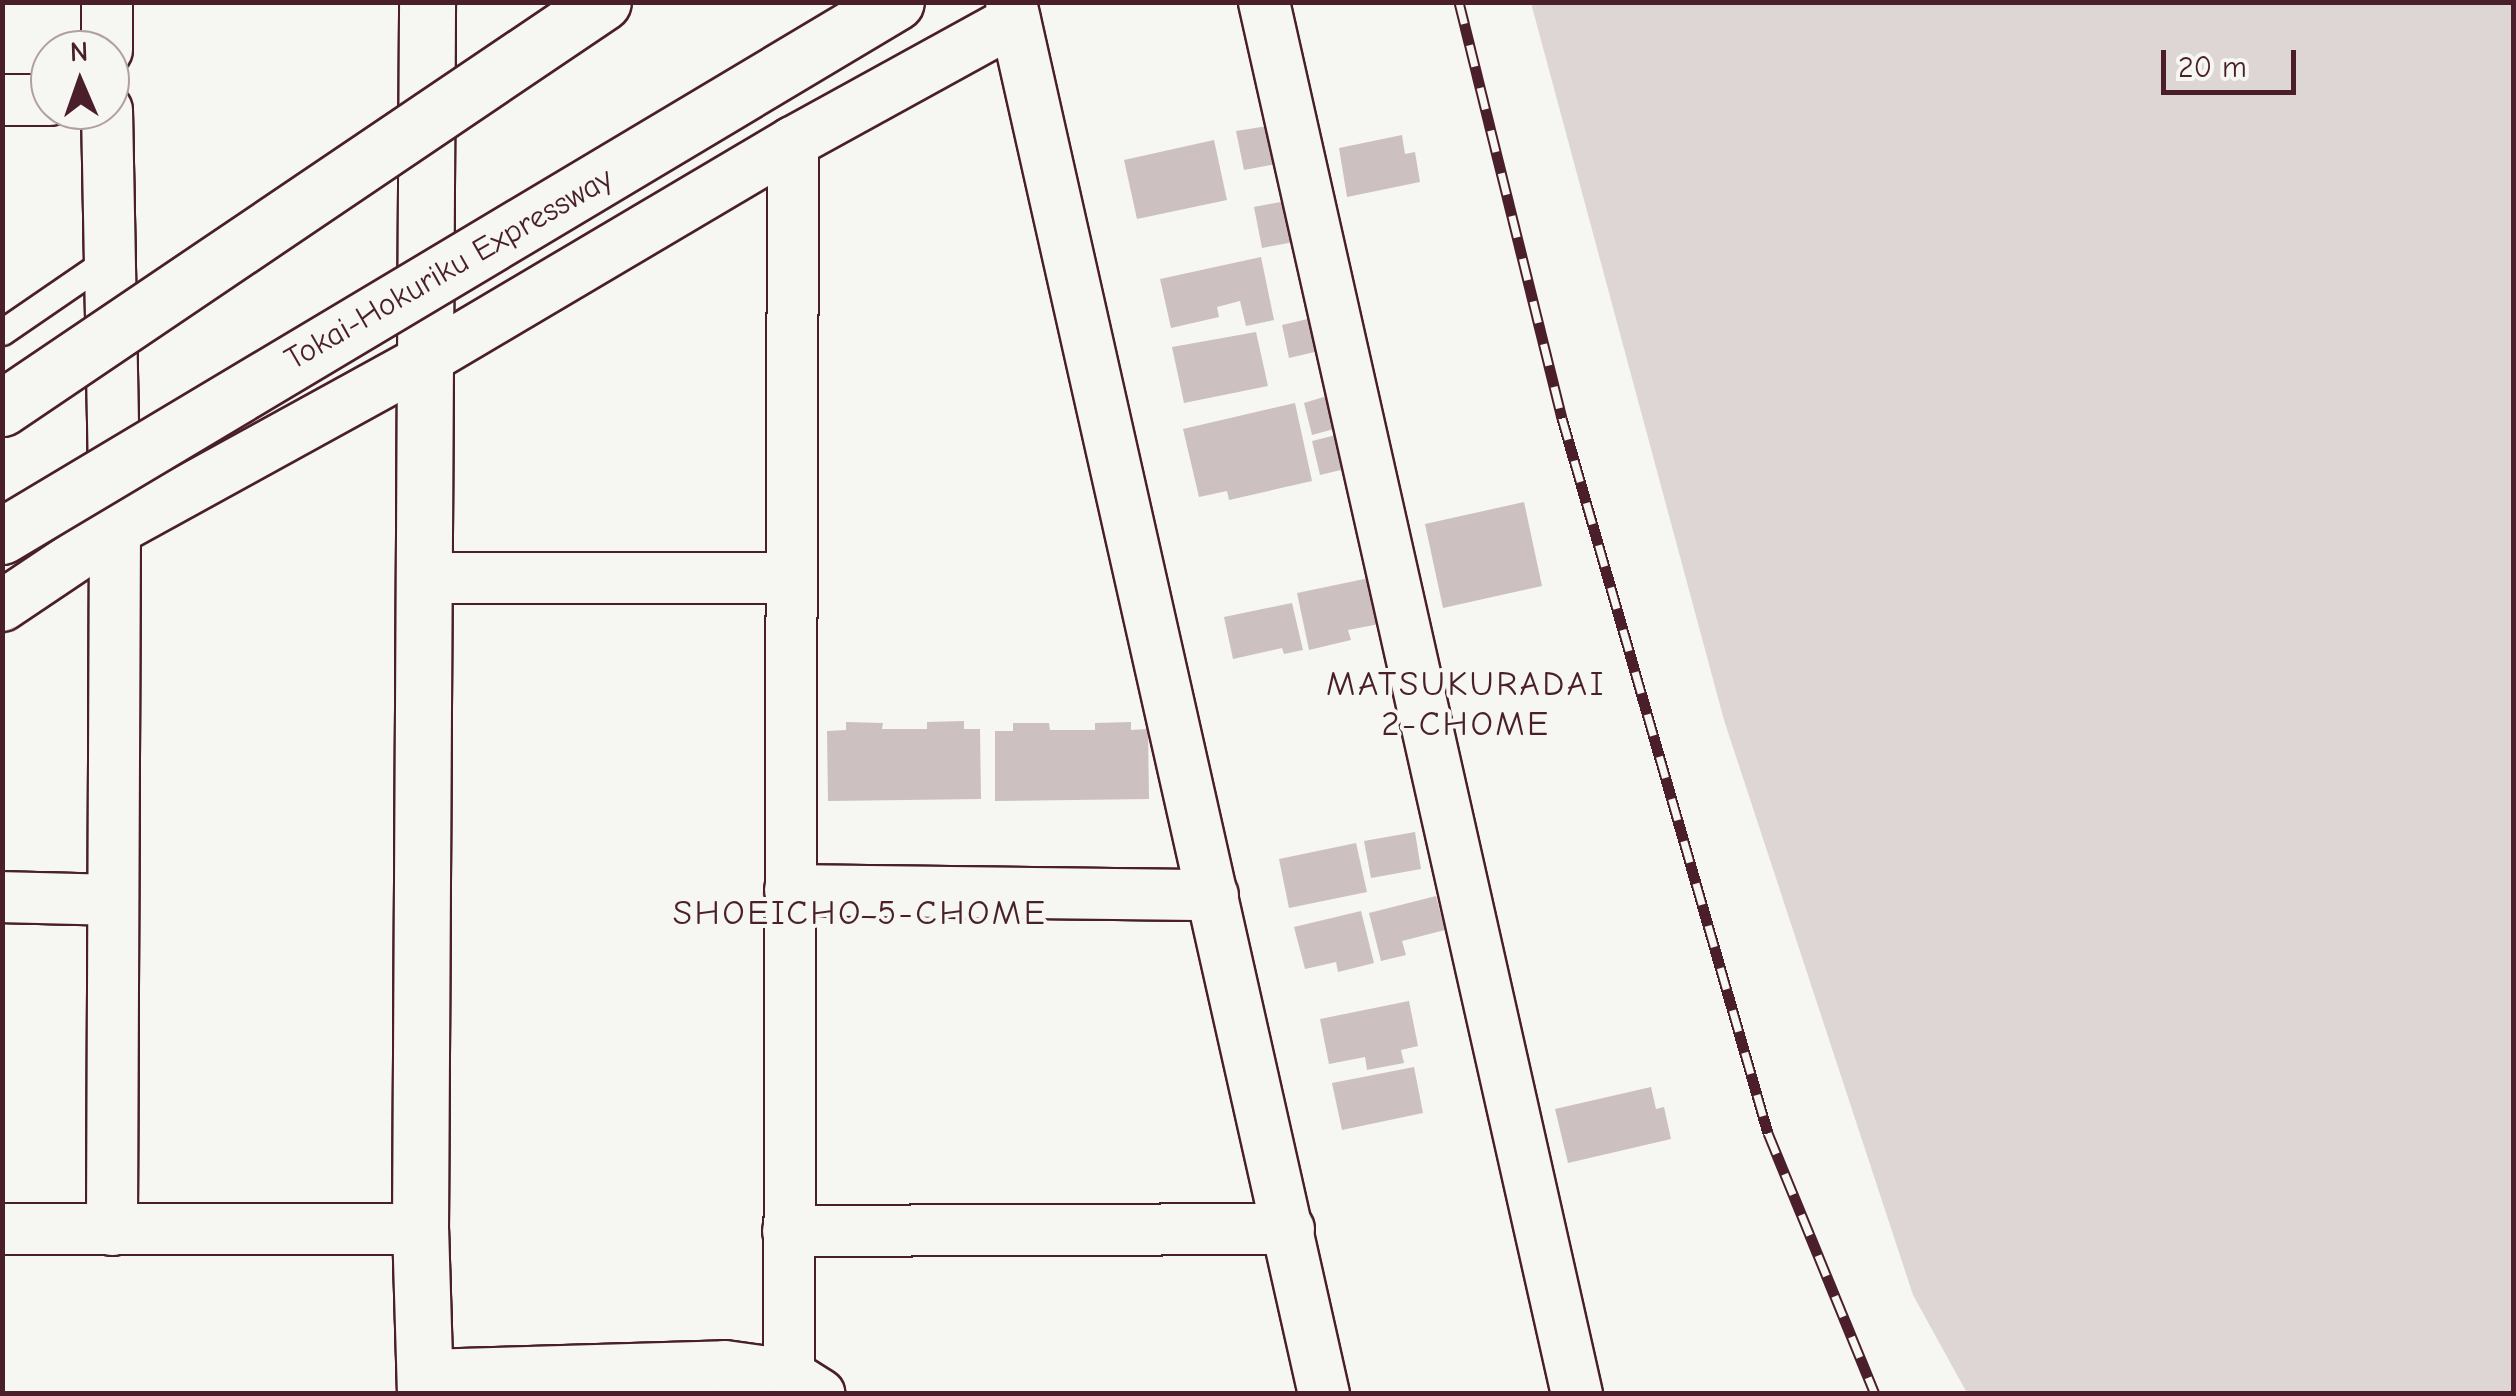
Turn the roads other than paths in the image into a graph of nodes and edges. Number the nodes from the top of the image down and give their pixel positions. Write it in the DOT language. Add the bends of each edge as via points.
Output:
graph roads {
  1 [pos="107,2"];
  2 [pos="427,2"];
  3 [pos="603,2"];
  4 [pos="896,2"];
  5 [pos="1264,2"];
  6 [pos="1013,11"];
  7 [pos="107,30"];
  8 [pos="2,100"];
  9 [pos="30,100"];
  10 [pos="107,130"];
  11 [pos="792,142"];
  12 [pos="110,258"];
  13 [pos="2,332"];
  14 [pos="424,361"];
  15 [pos="2,408"];
  16 [pos="115,530"];
  17 [pos="2,536"];
  18 [pos="422,578"];
  19 [pos="790,578"];
  20 [pos="2,606"];
  21 [pos="790,890"];
  22 [pos="1213,895"];
  23 [pos="2,897"];
  24 [pos="113,900"];
  25 [pos="420,1229"];
  26 [pos="1289,1229"];
  27 [pos="2,1230"];
  28 [pos="112,1230"];
  29 [pos="788,1231"];
  30 [pos="426,1384"];
  31 [pos="804,1384"];
  32 [pos="1324,1394"];
  33 [pos="1576,1394"];
  1 -- 7 [label="street"];
  2 -- 14 [label="main road"];
  3 -- 15 [label="main road, bridge"];
  4 -- 17 [label="main road, Tokai-Hokuriku Expressway, bridge"];
  5 -- 33 [label="street"];
  6 -- 11 [label="street"];
  6 -- 22 [label="street"];
  8 -- 9 [label="street"];
  10 -- 12 [label="street"];
  11 -- 14 [label="street"];
  11 -- 19 [label="street"];
  12 -- 13 [label="lane"];
  12 -- 16 [label="street"];
  14 -- 16 [label="street"];
  14 -- 18 [label="main road"];
  16 -- 20 [label="street"];
  16 -- 24 [label="street"];
  18 -- 19 [label="street"];
  18 -- 25 [label="main road"];
  19 -- 21 [label="street"];
  21 -- 22 [label="street"];
  21 -- 29 [label="street"];
  22 -- 26 [label="street"];
  23 -- 24 [label="street"];
  24 -- 28 [label="street"];
  25 -- 28 [label="street"];
  25 -- 30 [label="main road"];
  26 -- 29 [label="street"];
  26 -- 32 [label="street"];
  27 -- 28 [label="street"];
  29 -- 31 [label="street"];
  30 -- 31 [label="street" via="725,1366"];
}
